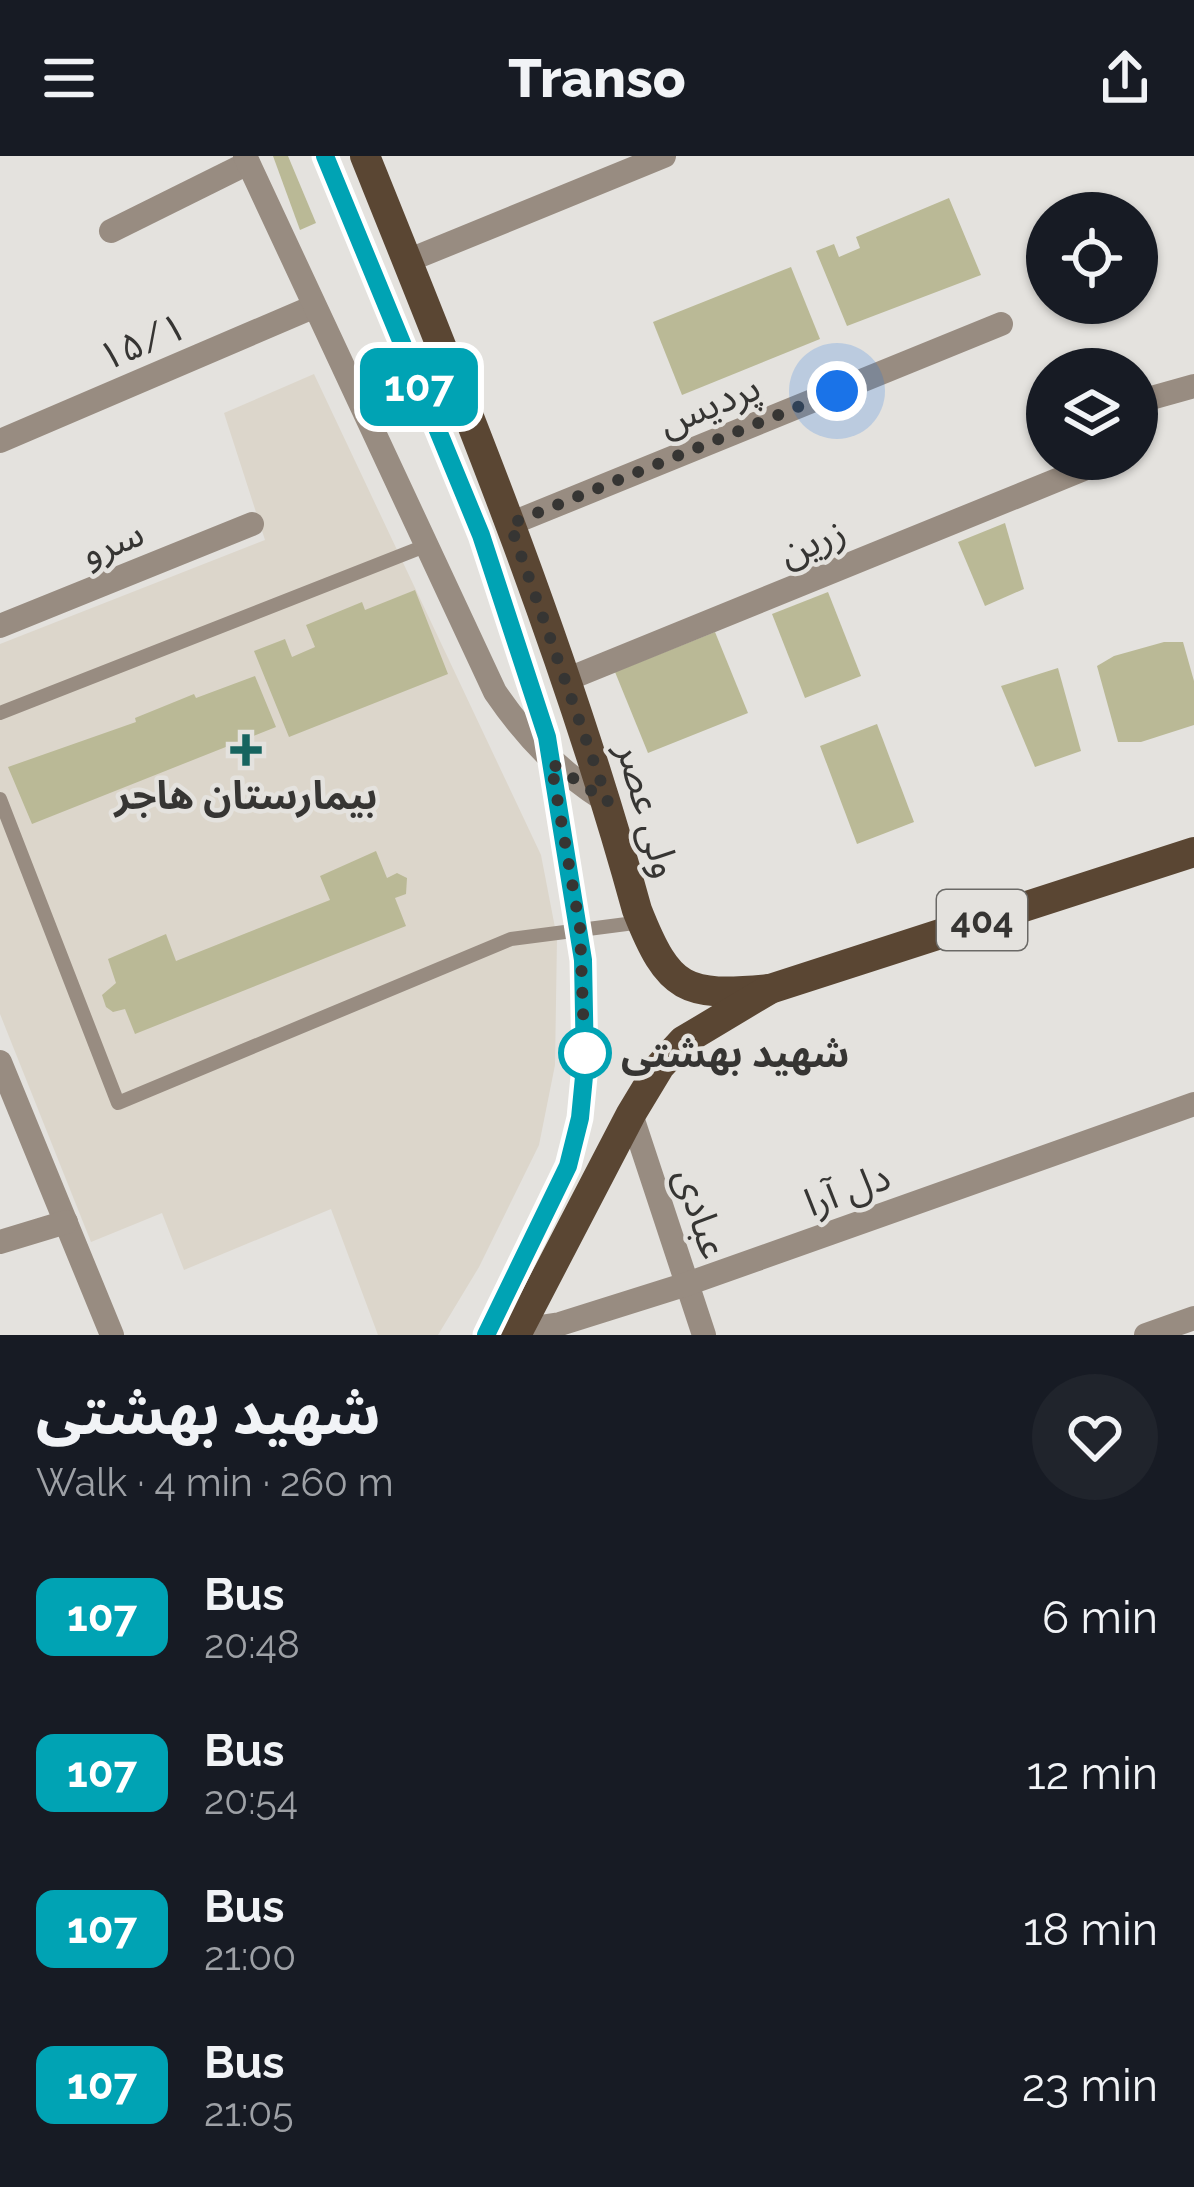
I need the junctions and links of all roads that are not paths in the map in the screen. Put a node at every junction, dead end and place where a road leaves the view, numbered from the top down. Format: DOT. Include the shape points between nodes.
graph roads {
  1 [pos="325,156"];
  2 [pos="364,156"];
  3 [pos="664,156"];
  4 [pos="246,159"];
  5 [pos="111,231"];
  6 [pos="407,261"];
  7 [pos="313,307"];
  8 [pos="1001,324"];
  9 [pos="1194,386"];
  10 [pos="1158,396"];
  11 [pos="0,441"];
  12 [pos="1057,480"];
  13 [pos="251,524"];
  14 [pos="510,524"];
  15 [pos="425,546"];
  16 [pos="0,626"];
  17 [pos="568,679"];
  18 [pos="0,713"];
  19 [pos="551,763"];
  20 [pos="0,799"];
  21 [pos="608,802"];
  22 [pos="1194,852"];
  23 [pos="642,922"];
  24 [pos="770,989"];
  25 [pos="0,1062"];
  26 [pos="1194,1104"];
  27 [pos="631,1114"];
  28 [pos="66,1222"];
  29 [pos="0,1242"];
  30 [pos="688,1284"];
  31 [pos="1194,1318"];
  32 [pos="518,1332"];
  33 [pos="112,1335"];
  34 [pos="485,1335"];
  35 [pos="704,1335"];
  36 [pos="1146,1335"];
  1 -- 19 [label="lane" via="481,535"];
  2 -- 6 [label="main road, ولی عصر"];
  3 -- 6 [label="street"];
  4 -- 5 [label="street"];
  4 -- 7 [label="street"];
  6 -- 14 [label="main road, ولی عصر"];
  7 -- 11 [label="street, ۱۵/۱"];
  7 -- 15 [label="street"];
  8 -- 14 [label="street, پردیس"];
  9 -- 10 [label="street"];
  12 -- 17 [label="street, زرین"];
  13 -- 16 [label="street, سرو"];
  14 -- 17 [label="main road, ولی عصر"];
  15 -- 18 [label="lane"];
  15 -- 19 [label="street" via="495,692"];
  17 -- 21 [label="main road, ولی عصر"];
  19 -- 21 [label="street"];
  19 -- 34 [label="lane" via="580,928 580,1118 568,1166"];
  20 -- 23 [label="lane" via="118,1103 511,939"];
  21 -- 23 [label="main road, ولی عصر"];
  22 -- 24 [label="main road, 404"];
  23 -- 24 [label="main road, ولی عصر" via="659,958 689,988"];
  24 -- 27 [label="main road" via="683,1041"];
  25 -- 28 [label="street"];
  26 -- 30 [label="street, دل آرا"];
  27 -- 30 [label="street, عبادی"];
  27 -- 32 [label="main road"];
  28 -- 29 [label="street"];
  28 -- 33 [label="street"];
  30 -- 32 [label="street, دل آرا"];
  30 -- 35 [label="street, عبادی"];
  31 -- 36 [label="street"];
}
